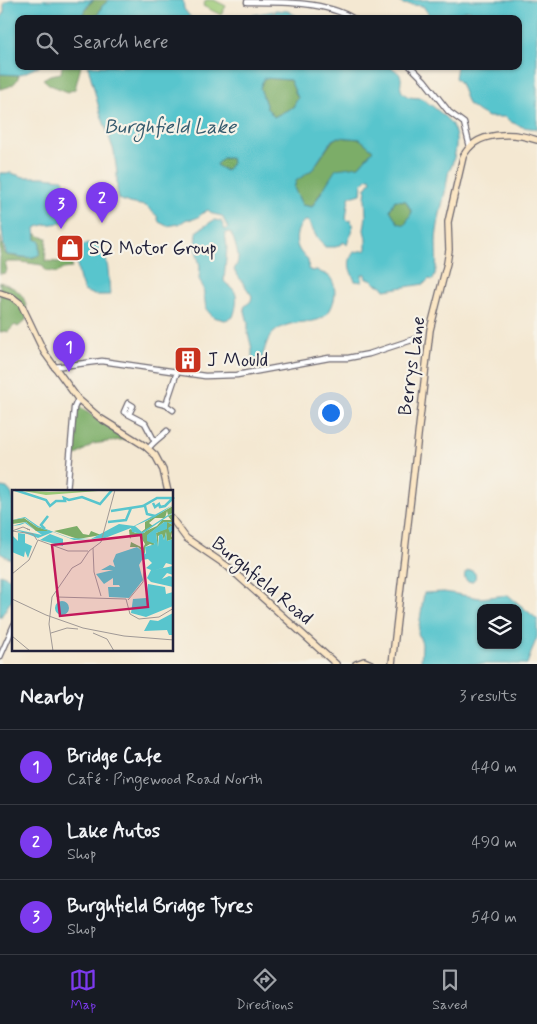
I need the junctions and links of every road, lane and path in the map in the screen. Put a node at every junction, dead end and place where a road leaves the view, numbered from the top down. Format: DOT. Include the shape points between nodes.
graph roads {
  1 [pos="247,2"];
  2 [pos="345,15"];
  3 [pos="414,70"];
  4 [pos="537,140"];
  5 [pos="470,146"];
  6 [pos="0,293"];
  7 [pos="416,340"];
  8 [pos="54,367"];
  9 [pos="177,372"];
  10 [pos="78,399"];
  11 [pos="158,403"];
  12 [pos="166,405"];
  13 [pos="173,410"];
  14 [pos="128,414"];
  15 [pos="167,431"];
  16 [pos="154,440"];
  17 [pos="148,449"];
  18 [pos="67,490"];
  19 [pos="168,490"];
  20 [pos="174,522"];
  21 [pos="12,630"];
  22 [pos="0,657"];
  23 [pos="336,664"];
  24 [pos="356,664"];
  25 [pos="371,664"];
  26 [pos="392,664"];
  1 -- 2 [label="street" via="309,5"];
  3 -- 5 [label="street" via="450,112 464,123"];
  4 -- 5 [label="street" via="500,134"];
  5 -- 26 [label="street, Berrys Lane" via="463,157 450,211 447,263 430,330"];
  6 -- 8 [label="street" via="20,304"];
  7 -- 9 [label="street" via="368,354 262,371 205,376"];
  8 -- 9 [label="street" via="102,361"];
  8 -- 10 [label="street"];
  9 -- 12 [label="street"];
  10 -- 17 [label="street" via="100,418"];
  10 -- 18 [label="street" via="74,408"];
  11 -- 12 [label="street"];
  12 -- 13 [label="street"];
  14 -- 16 [label="street" via="145,423"];
  15 -- 16 [label="street"];
  16 -- 17 [label="street"];
  17 -- 19 [label="street" via="159,461"];
  20 -- 23 [label="street, Burghfield Road" via="186,538 227,566"];
  21 -- 22 [label="street"];
  24 -- 25 [label="street" via="364,660"];
}
